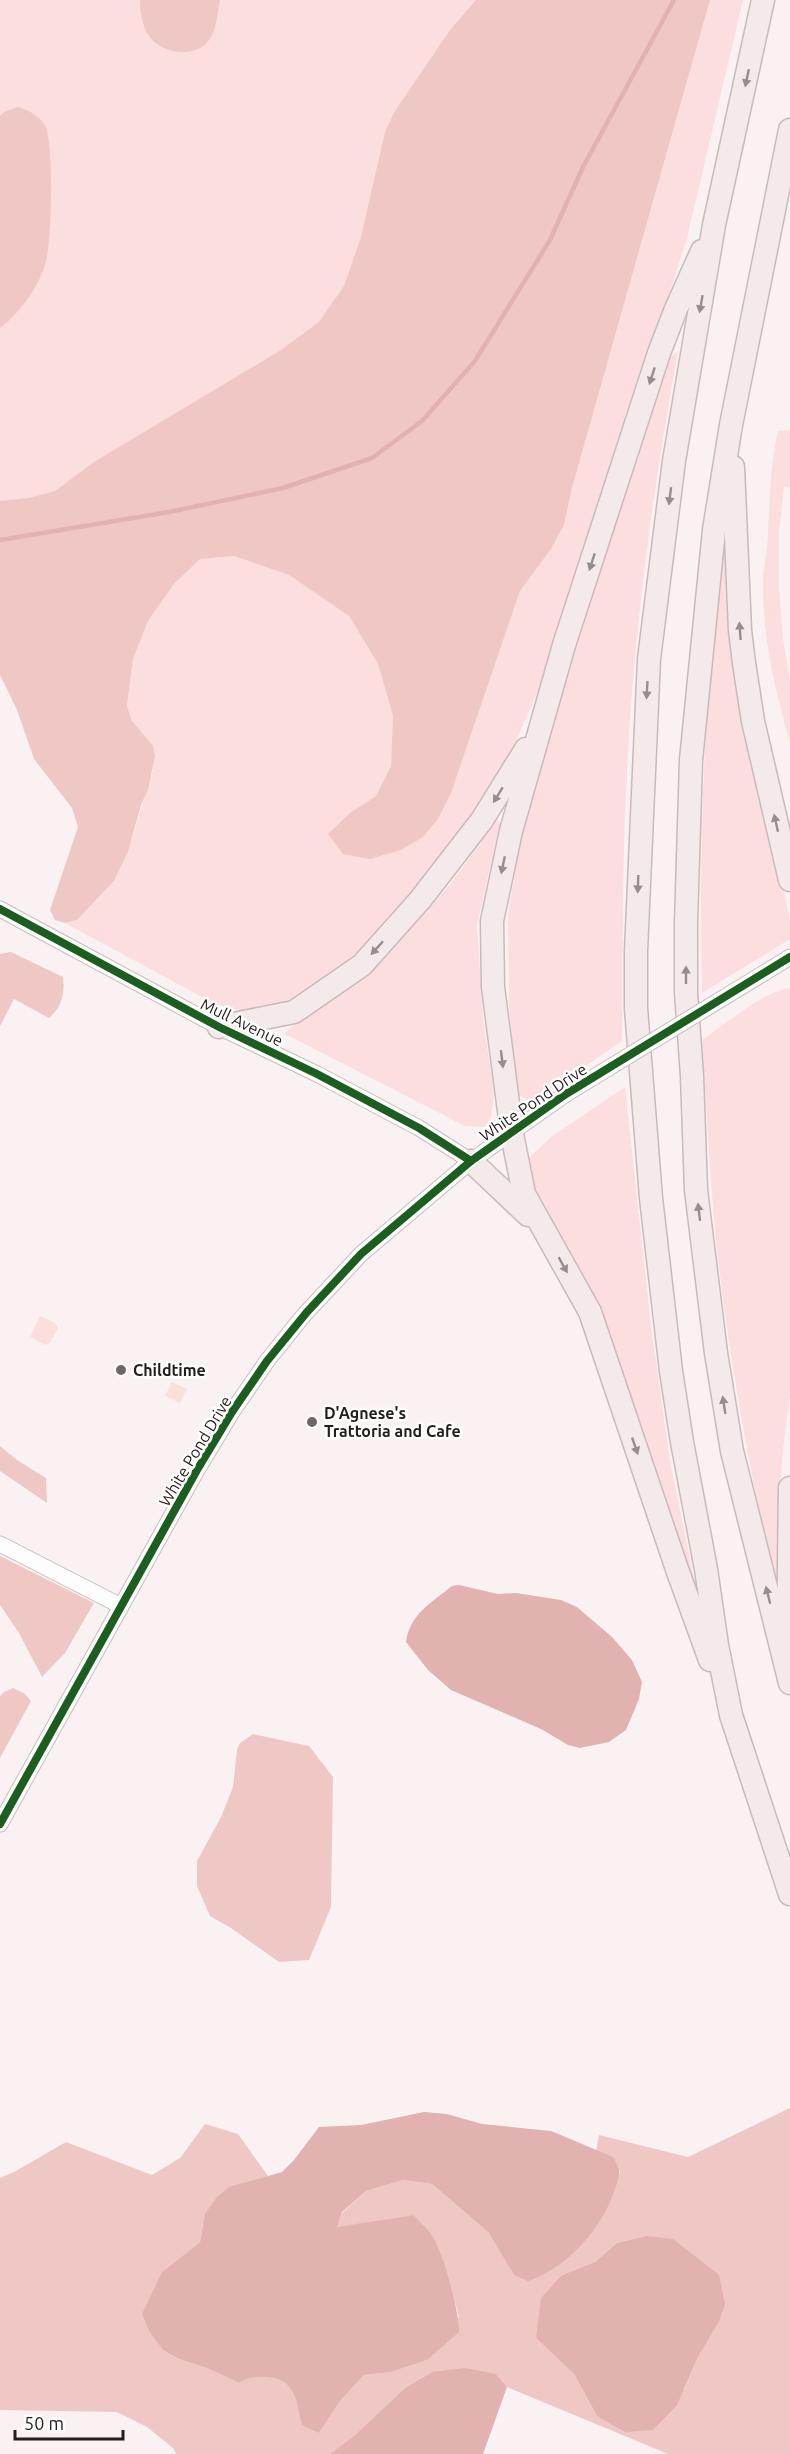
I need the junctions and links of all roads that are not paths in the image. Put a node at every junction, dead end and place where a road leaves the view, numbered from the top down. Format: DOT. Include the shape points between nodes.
graph roads {
  1 [pos="764,0"];
  2 [pos="790,130"];
  3 [pos="714,225"];
  4 [pos="731,425"];
  5 [pos="539,728"];
  6 [pos="790,880"];
  7 [pos="0,909"];
  8 [pos="790,957"];
  9 [pos="219,1027"];
  10 [pos="512,1134"];
  11 [pos="471,1161"];
  12 [pos="547,1237"];
  13 [pos="790,1488"];
  14 [pos="0,1544"];
  15 [pos="121,1605"];
  16 [pos="789,1677"];
  17 [pos="731,1715"];
  18 [pos="0,1824"];
  19 [pos="790,1894"];
  1 -- 3 [label="highway, one-way"];
  2 -- 4 [label="highway"];
  3 -- 5 [label="highway, one-way" via="659,353"];
  3 -- 17 [label="highway, one-way" via="674,461 649,659 636,1008 651,1198 671,1371"];
  6 -- 4 [label="highway, one-way" via="753,721 744,663"];
  16 -- 4 [label="highway, one-way" via="732,1451 716,1353 696,1190 686,992 692,749 706,586"];
  5 -- 9 [label="highway, one-way" via="482,820 420,900 362,964 294,1012"];
  5 -- 10 [label="highway, one-way" via="510,831 492,921 493,987"];
  7 -- 9 [label="street, Mull Avenue"];
  8 -- 10 [label="street, White Pond Drive, bridge" via="566,1094"];
  9 -- 11 [label="street, Mull Avenue" via="419,1128"];
  10 -- 11 [label="street, White Pond Drive"];
  10 -- 12 [label="highway" via="524,1194"];
  11 -- 12 [label="highway"];
  11 -- 15 [label="street, White Pond Drive" via="361,1254 304,1315 232,1412"];
  12 -- 17 [label="highway, one-way" via="590,1312"];
  13 -- 16 [label="highway"];
  14 -- 15 [label="street"];
  15 -- 18 [label="street, White Pond Drive"];
  17 -- 19 [label="highway"];
}
